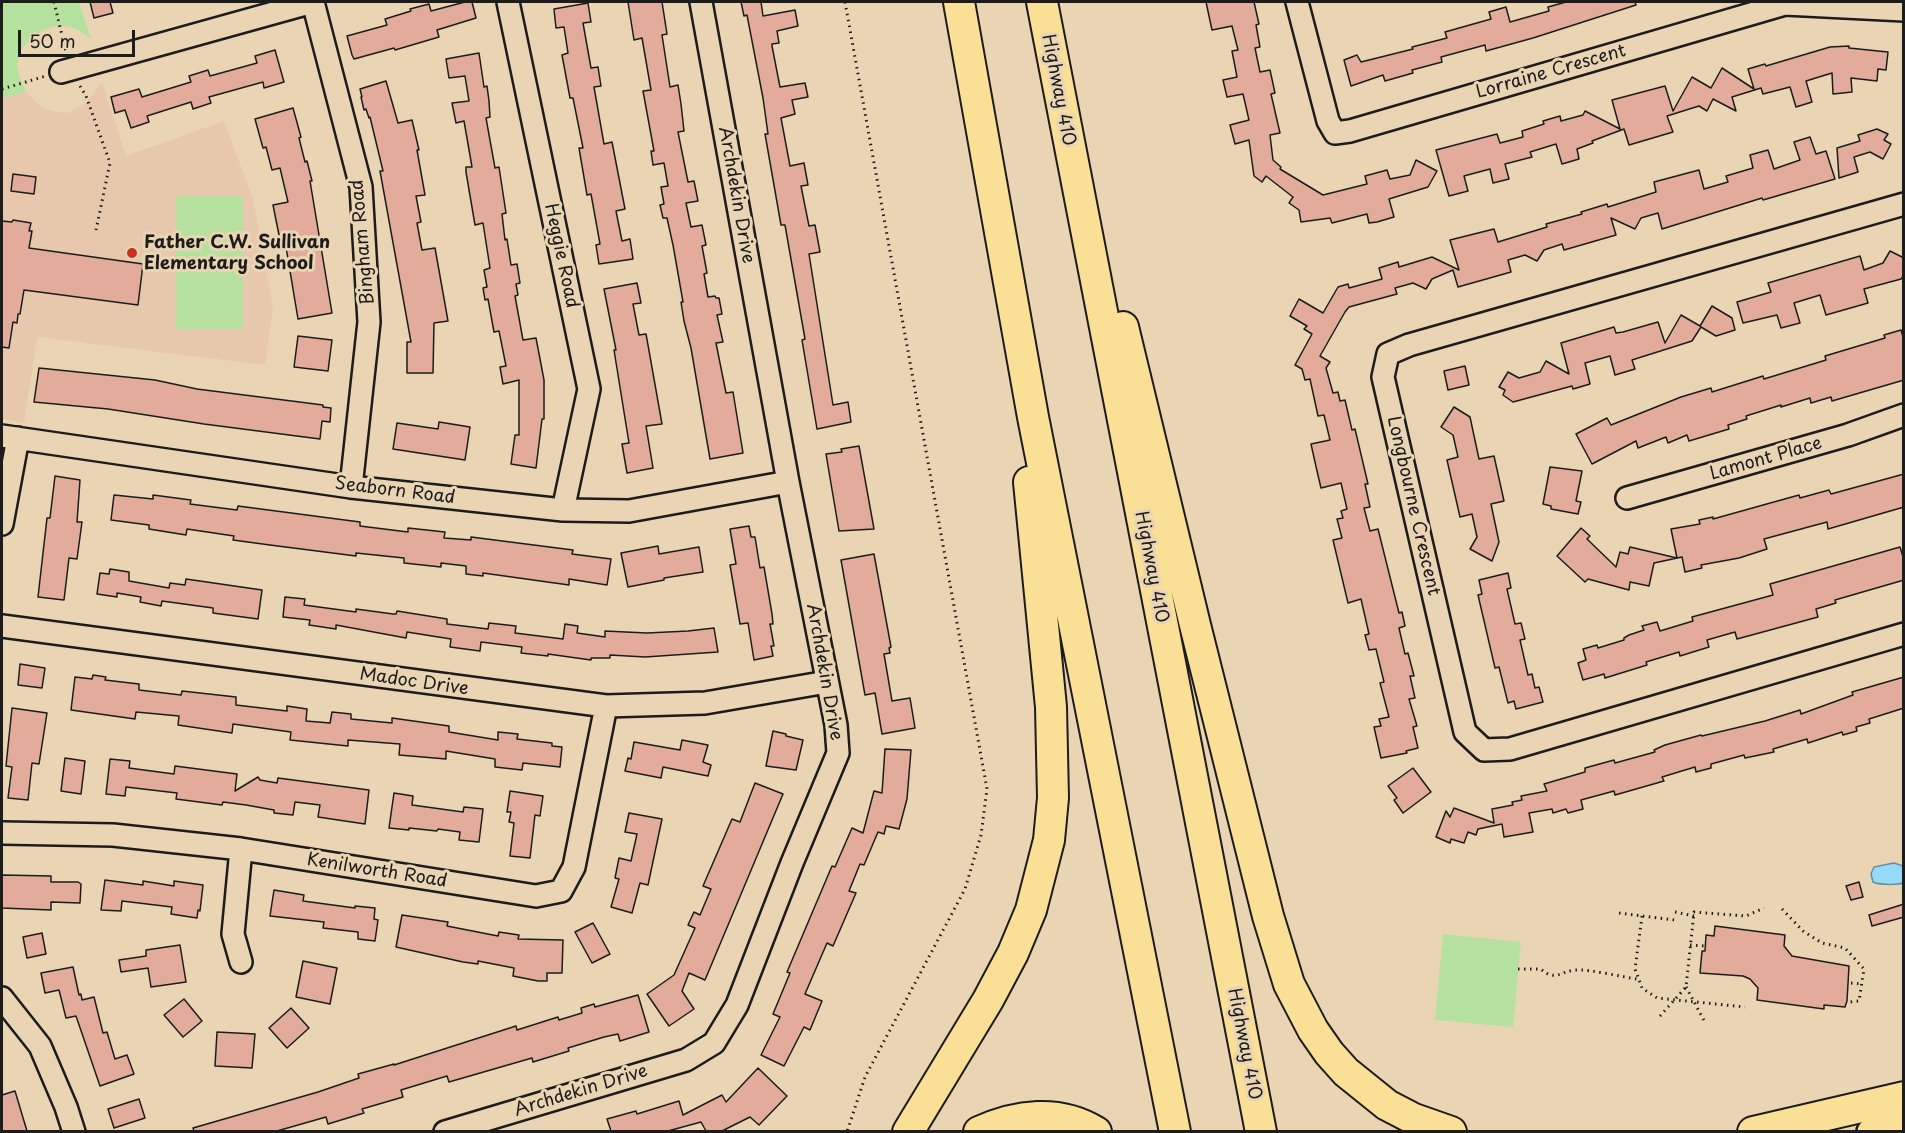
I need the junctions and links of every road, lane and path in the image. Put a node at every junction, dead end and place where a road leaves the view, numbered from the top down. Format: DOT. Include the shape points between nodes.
graph roads {
  1 [pos="54,2"];
  2 [pos="313,2"];
  3 [pos="508,2"];
  4 [pos="701,2"];
  5 [pos="845,2"];
  6 [pos="958,2"];
  7 [pos="1042,2"];
  8 [pos="1297,2"];
  9 [pos="1904,10"];
  10 [pos="66,70"];
  11 [pos="2,89"];
  12 [pos="1077,189"];
  13 [pos="1904,204"];
  14 [pos="96,230"];
  15 [pos="1904,415"];
  16 [pos="1033,417"];
  17 [pos="10,437"];
  18 [pos="788,482"];
  19 [pos="351,487"];
  20 [pos="1627,498"];
  21 [pos="563,510"];
  22 [pos="2,524"];
  23 [pos="2,626"];
  24 [pos="1904,634"];
  25 [pos="827,682"];
  26 [pos="606,706"];
  27 [pos="2,833"];
  28 [pos="240,849"];
  29 [pos="1764,908"];
  30 [pos="1782,909"];
  31 [pos="1675,912"];
  32 [pos="1619,913"];
  33 [pos="1642,916"];
  34 [pos="1694,916"];
  35 [pos="1675,920"];
  36 [pos="1690,945"];
  37 [pos="1705,946"];
  38 [pos="241,962"];
  39 [pos="1518,969"];
  40 [pos="1637,979"];
  41 [pos="1851,983"];
  42 [pos="1862,984"];
  43 [pos="1686,987"];
  44 [pos="2,998"];
  45 [pos="1674,1000"];
  46 [pos="1850,1002"];
  47 [pos="1695,1003"];
  48 [pos="1745,1007"];
  49 [pos="1659,1016"];
  50 [pos="1706,1024"];
  51 [pos="1904,1097"];
  52 [pos="1904,1121"];
  53 [pos="74,1131"];
  54 [pos="445,1131"];
  55 [pos="847,1131"];
  56 [pos="908,1131"];
  57 [pos="979,1131"];
  58 [pos="1096,1131"];
  59 [pos="1175,1131"];
  60 [pos="1261,1131"];
  61 [pos="1451,1131"];
  62 [pos="1753,1131"];
  63 [pos="1871,1131"];
  1 -- 10 [label="path"];
  2 -- 10 [label="street"];
  2 -- 19 [label="street, Bingham Road" via="361,187 369,322"];
  3 -- 21 [label="street, Heggie Road" via="589,389"];
  4 -- 18 [label="street, Archdekin Drive"];
  5 -- 55 [label="path" via="987,789 981,835 965,889 865,1077"];
  6 -- 16 [label="highway"];
  7 -- 12 [label="highway, Highway 410"];
  8 -- 9 [label="street, Lorraine Crescent" via="1328,121 1335,133 1785,4"];
  10 -- 11 [label="path"];
  10 -- 14 [label="path" via="87,96 110,163"];
  12 -- 60 [label="highway, Highway 410"];
  12 -- 61 [label="highway" via="1097,218 1203,658 1289,984 1312,1030 1346,1072 1387,1105"];
  13 -- 24 [label="street, Longbourne Crescent" via="1409,345 1388,354 1383,377 1465,732 1484,750 1510,749"];
  15 -- 20 [label="street, Lamont Place" via="1848,435"];
  16 -- 56 [label="highway" via="1026,455 1051,706 1053,798 1049,840 1030,910 1013,953"];
  16 -- 59 [label="highway"];
  17 -- 19 [label="street, Seaborn Road"];
  17 -- 22 [label="street"];
  18 -- 21 [label="street, Seaborn Road" via="629,511"];
  18 -- 25 [label="street, Archdekin Drive"];
  19 -- 21 [label="street, Seaborn Road"];
  23 -- 26 [label="street, Madoc Drive"];
  25 -- 26 [label="street, Madoc Drive" via="705,703"];
  25 -- 54 [label="street, Archdekin Drive" via="838,753 737,1005 714,1042 686,1060"];
  26 -- 28 [label="street, Kenilworth Road" via="574,867 561,891 536,896"];
  27 -- 28 [label="street, Kenilworth Road" via="113,835"];
  28 -- 38 [label="street" via="232,934"];
  29 -- 34 [label="path" via="1746,916 1697,911"];
  30 -- 42 [label="path" via="1803,931 1822,943 1845,948 1864,969"];
  31 -- 34 [label="path"];
  32 -- 33 [label="path"];
  33 -- 35 [label="path"];
  33 -- 40 [label="path"];
  34 -- 36 [label="path"];
  36 -- 37 [label="path"];
  36 -- 43 [label="path"];
  39 -- 40 [label="path" via="1541,969 1557,975 1574,969"];
  40 -- 45 [label="path" via="1642,988 1657,998"];
  41 -- 42 [label="path"];
  42 -- 46 [label="path" via="1859,1001"];
  43 -- 45 [label="path"];
  43 -- 47 [label="path"];
  44 -- 53 [label="street" via="40,1046"];
  45 -- 47 [label="path"];
  45 -- 49 [label="path"];
  47 -- 48 [label="path"];
  47 -- 50 [label="path"];
  51 -- 62 [label="highway"];
  52 -- 63 [label="main road"];
  57 -- 58 [label="highway" via="1000,1122 1044,1117 1066,1119"];
}
